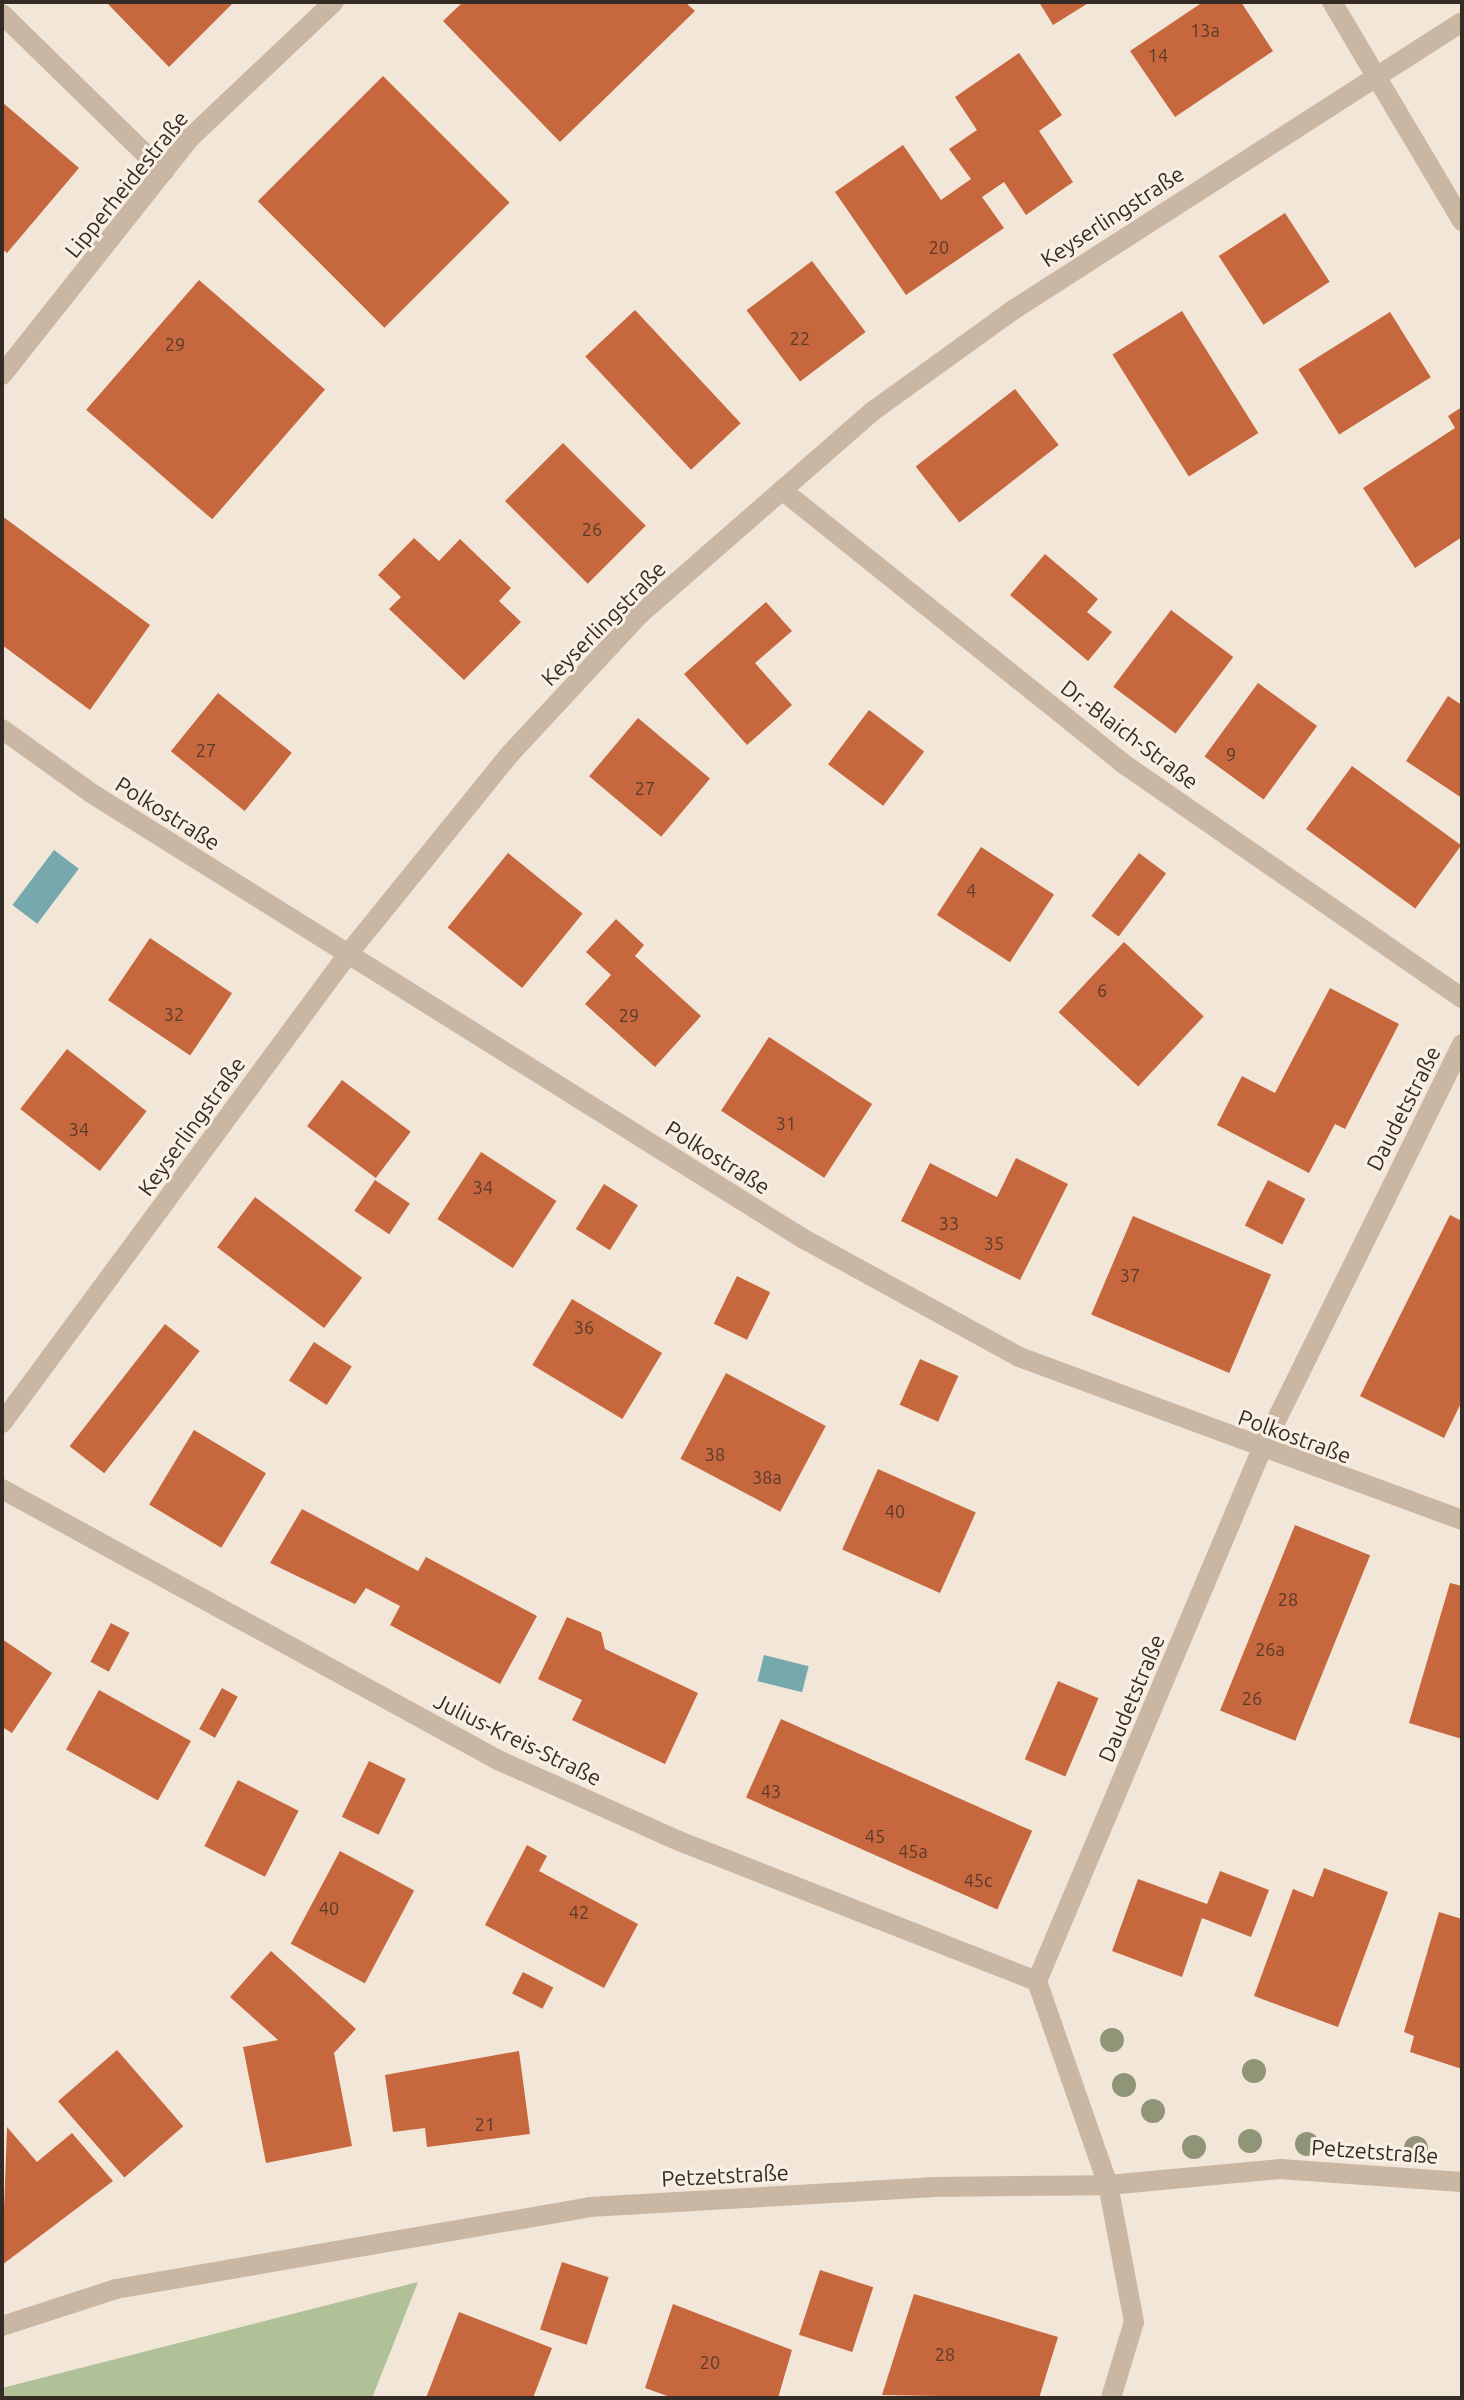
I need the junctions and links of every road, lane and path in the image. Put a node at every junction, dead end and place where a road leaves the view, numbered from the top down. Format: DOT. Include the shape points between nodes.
graph roads {
  1 [pos="334,2"];
  2 [pos="1332,2"];
  3 [pos="2,14"];
  4 [pos="1462,22"];
  5 [pos="1379,73"];
  6 [pos="164,172"];
  7 [pos="1462,221"];
  8 [pos="2,375"];
  9 [pos="782,490"];
  10 [pos="2,729"];
  11 [pos="348,954"];
  12 [pos="1462,998"];
  13 [pos="1462,1044"];
  14 [pos="2,1423"];
  15 [pos="1261,1451"];
  16 [pos="2,1489"];
  17 [pos="1462,1520"];
  18 [pos="1037,1981"];
  19 [pos="1462,2182"];
  20 [pos="1108,2185"];
  21 [pos="2,2326"];
  22 [pos="1111,2398"];
  1 -- 6 [label="street, Lipperheidestraße"];
  2 -- 5 [label="street"];
  3 -- 6 [label="street"];
  4 -- 5 [label="street, Keyserlingstraße"];
  5 -- 7 [label="street"];
  5 -- 9 [label="street, Keyserlingstraße" via="1013,310 873,411"];
  6 -- 8 [label="street, Lipperheidestraße"];
  9 -- 11 [label="street, Keyserlingstraße" via="639,615 510,754"];
  9 -- 12 [label="street, Dr.-Blaich-Straße" via="1121,762"];
  10 -- 11 [label="street, Polkostraße"];
  11 -- 14 [label="street, Keyserlingstraße"];
  11 -- 15 [label="street, Polkostraße" via="802,1238 1019,1357"];
  13 -- 15 [label="street, Daudetstraße"];
  15 -- 17 [label="street, Polkostraße"];
  15 -- 18 [label="street, Daudetstraße"];
  16 -- 18 [label="street, Julius-Kreis-Straße" via="498,1760 679,1841"];
  18 -- 20 [label="street"];
  19 -- 20 [label="street, Petzetstraße" via="1280,2169"];
  20 -- 21 [label="street, Petzetstraße" via="931,2187 589,2207 116,2289"];
  20 -- 22 [label="street" via="1134,2322"];
}
